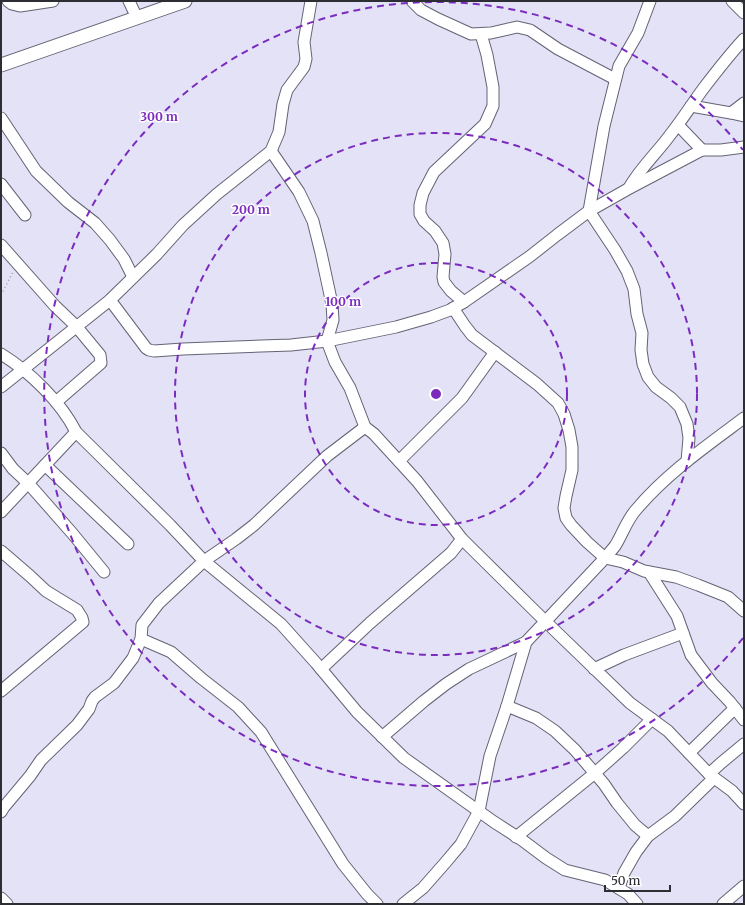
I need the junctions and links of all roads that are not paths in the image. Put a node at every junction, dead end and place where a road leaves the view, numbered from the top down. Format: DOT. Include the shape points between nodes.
graph roads {
  1 [pos="8,1"];
  2 [pos="53,1"];
  3 [pos="129,1"];
  4 [pos="185,1"];
  5 [pos="311,1"];
  6 [pos="412,1"];
  7 [pos="650,1"];
  8 [pos="732,1"];
  9 [pos="744,13"];
  10 [pos="137,18"];
  11 [pos="481,34"];
  12 [pos="744,40"];
  13 [pos="1,65"];
  14 [pos="615,79"];
  15 [pos="744,103"];
  16 [pos="691,106"];
  17 [pos="731,113"];
  18 [pos="744,116"];
  19 [pos="1,118"];
  20 [pos="678,125"];
  21 [pos="744,147"];
  22 [pos="702,150"];
  23 [pos="271,151"];
  24 [pos="628,189"];
  25 [pos="3,190"];
  26 [pos="589,211"];
  27 [pos="25,215"];
  28 [pos="1,245"];
  29 [pos="133,277"];
  30 [pos="110,300"];
  31 [pos="464,302"];
  32 [pos="453,308"];
  33 [pos="76,326"];
  34 [pos="327,341"];
  35 [pos="495,352"];
  36 [pos="1,354"];
  37 [pos="23,369"];
  38 [pos="1,387"];
  39 [pos="56,402"];
  40 [pos="744,418"];
  41 [pos="365,427"];
  42 [pos="76,432"];
  43 [pos="1,453"];
  44 [pos="398,461"];
  45 [pos="687,461"];
  46 [pos="45,464"];
  47 [pos="28,483"];
  48 [pos="1,512"];
  49 [pos="462,539"];
  50 [pos="128,544"];
  51 [pos="1,551"];
  52 [pos="605,558"];
  53 [pos="204,561"];
  54 [pos="104,572"];
  55 [pos="649,572"];
  56 [pos="744,610"];
  57 [pos="545,621"];
  58 [pos="683,633"];
  59 [pos="141,639"];
  60 [pos="526,642"];
  61 [pos="321,669"];
  62 [pos="594,669"];
  63 [pos="1,691"];
  64 [pos="507,706"];
  65 [pos="735,708"];
  66 [pos="652,719"];
  67 [pos="744,720"];
  68 [pos="382,737"];
  69 [pos="744,744"];
  70 [pos="689,753"];
  71 [pos="595,773"];
  72 [pos="711,776"];
  73 [pos="744,804"];
  74 [pos="479,811"];
  75 [pos="1,812"];
  76 [pos="648,836"];
  77 [pos="516,837"];
  78 [pos="744,886"];
  79 [pos="619,888"];
  80 [pos="1,898"];
  81 [pos="7,904"];
  82 [pos="376,904"];
  83 [pos="403,904"];
  84 [pos="637,904"];
  85 [pos="722,904"];
  1 -- 2 [label="street" via="20,6"];
  3 -- 10 [label="street"];
  4 -- 10 [label="street"];
  5 -- 23 [label="street" via="304,42 304,67 287,90 279,132"];
  6 -- 11 [label="street" via="421,10 451,26 471,34"];
  7 -- 14 [label="street" via="638,33 619,66"];
  8 -- 9 [label="street"];
  10 -- 13 [label="street"];
  11 -- 14 [label="street" via="517,27 530,30 558,49"];
  11 -- 31 [label="street" via="494,87 493,106 485,124 434,172 422,193 420,205 420,214 424,222 443,242 446,254 444,282"];
  12 -- 16 [label="street" via="725,60"];
  14 -- 26 [label="street"];
  15 -- 17 [label="street"];
  16 -- 17 [label="street"];
  16 -- 20 [label="street"];
  17 -- 18 [label="street"];
  19 -- 29 [label="street" via="36,171 68,202 95,223 124,259"];
  20 -- 22 [label="street"];
  20 -- 24 [label="street" via="634,178"];
  21 -- 22 [label="street"];
  22 -- 24 [label="street"];
  23 -- 29 [label="street" via="183,225"];
  23 -- 34 [label="street" via="299,192 313,221 332,304 333,320"];
  24 -- 26 [label="street"];
  25 -- 27 [label="street"];
  26 -- 31 [label="street"];
  26 -- 45 [label="street" via="615,250 634,289 642,333 643,364 648,377 680,407 687,424"];
  28 -- 33 [label="street" via="54,306"];
  29 -- 30 [label="street"];
  30 -- 33 [label="street"];
  30 -- 34 [label="street" via="146,348 151,351"];
  31 -- 32 [label="street"];
  32 -- 34 [label="street" via="396,327"];
  32 -- 35 [label="street" via="472,335"];
  33 -- 37 [label="street"];
  33 -- 39 [label="street" via="100,355 101,363"];
  34 -- 41 [label="street" via="335,362 350,388"];
  35 -- 44 [label="street" via="462,398"];
  35 -- 52 [label="street" via="537,384 558,403 564,414 572,447 572,470 564,508 566,518"];
  36 -- 37 [label="street"];
  37 -- 38 [label="street"];
  37 -- 39 [label="street"];
  39 -- 42 [label="street"];
  40 -- 45 [label="street"];
  41 -- 44 [label="street"];
  41 -- 53 [label="street" via="327,456 254,525"];
  42 -- 46 [label="street"];
  42 -- 53 [label="street"];
  43 -- 47 [label="street"];
  44 -- 49 [label="street" via="417,481"];
  45 -- 52 [label="street" via="664,480 634,512"];
  46 -- 47 [label="street"];
  46 -- 50 [label="street"];
  47 -- 48 [label="street"];
  47 -- 54 [label="street"];
  49 -- 57 [label="street"];
  49 -- 61 [label="street" via="451,553"];
  51 -- 63 [label="street" via="46,591 77,610 83,622"];
  52 -- 55 [label="street"];
  52 -- 57 [label="street"];
  53 -- 59 [label="street" via="159,603 142,625"];
  53 -- 61 [label="street" via="281,624"];
  55 -- 56 [label="street" via="676,577 728,597"];
  55 -- 58 [label="street" via="677,616"];
  57 -- 60 [label="street"];
  57 -- 62 [label="street"];
  58 -- 62 [label="street"];
  58 -- 65 [label="street" via="691,655"];
  59 -- 75 [label="street" via="133,658 114,683 95,696 77,726 41,760"];
  59 -- 82 [label="street" via="171,652 238,706 262,732 343,864"];
  60 -- 64 [label="street"];
  60 -- 68 [label="street" via="469,669 446,684"];
  61 -- 68 [label="street" via="356,712"];
  62 -- 66 [label="street" via="630,703"];
  64 -- 71 [label="street" via="536,718 555,730"];
  64 -- 74 [label="street" via="490,756"];
  65 -- 67 [label="street"];
  65 -- 70 [label="street"];
  66 -- 70 [label="street"];
  66 -- 71 [label="street"];
  68 -- 74 [label="street" via="404,758"];
  69 -- 72 [label="street" via="721,763"];
  70 -- 72 [label="street"];
  71 -- 76 [label="street" via="635,825"];
  71 -- 77 [label="street"];
  72 -- 73 [label="street" via="732,791"];
  72 -- 76 [label="street" via="675,816"];
  74 -- 77 [label="street"];
  74 -- 83 [label="street" via="461,844 423,888"];
  76 -- 79 [label="street" via="624,873"];
  77 -- 79 [label="street" via="565,870 605,880"];
  78 -- 85 [label="street"];
  79 -- 84 [label="street"];
  80 -- 81 [label="street"];
}
